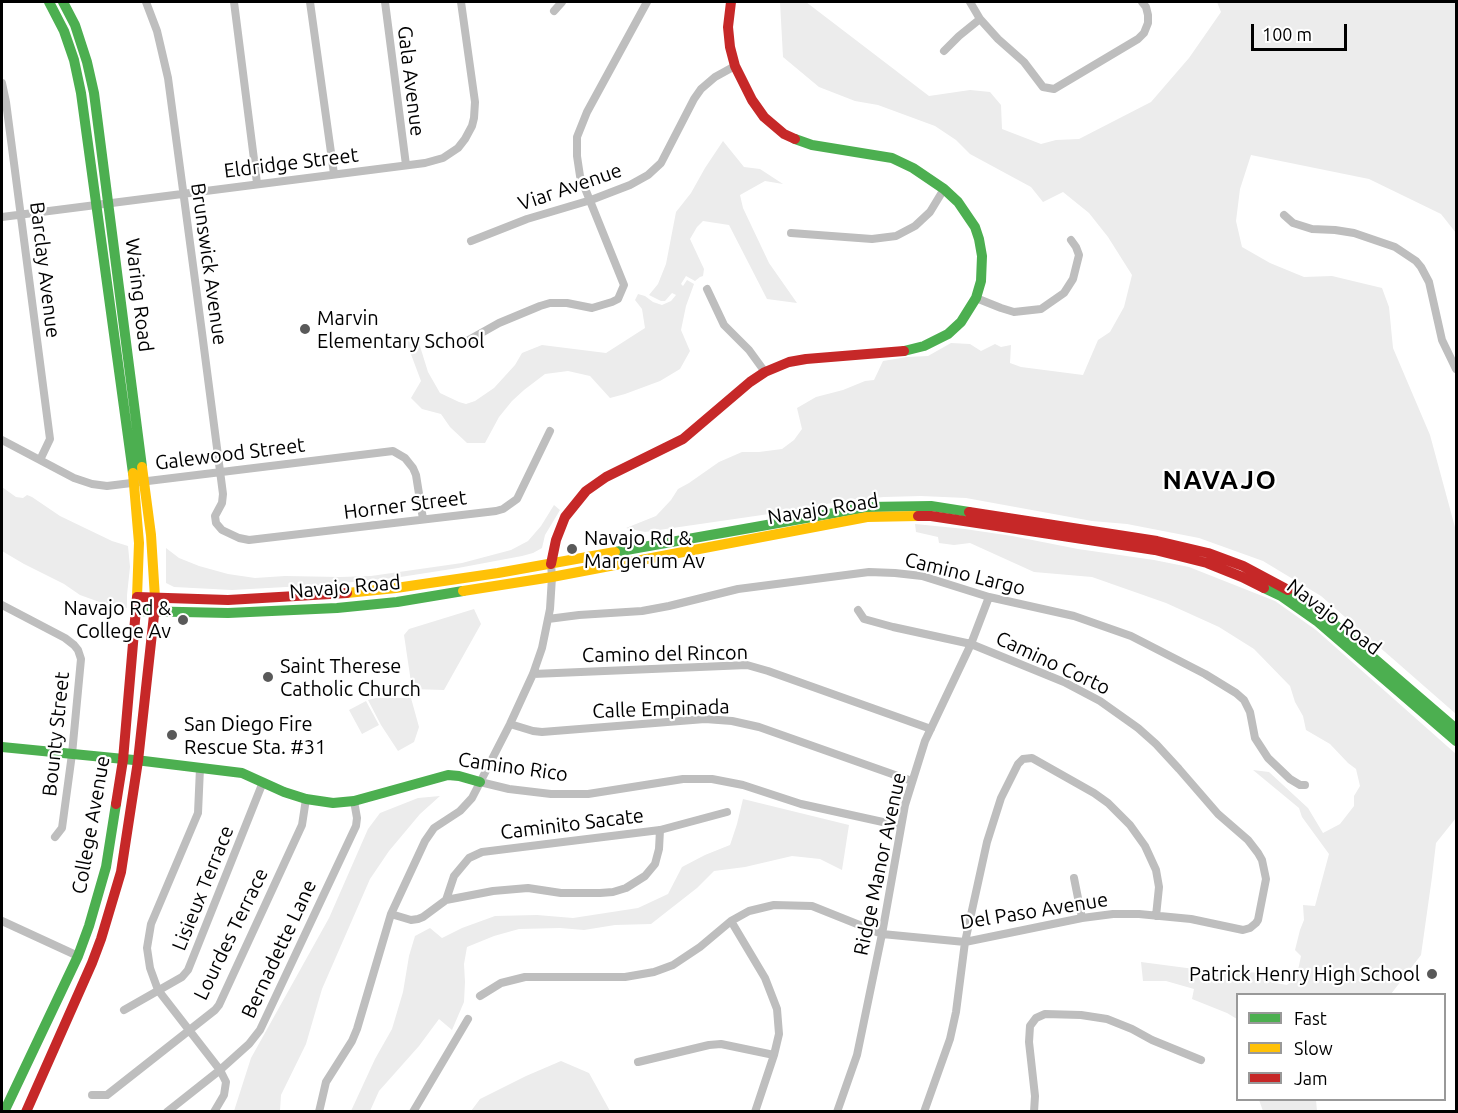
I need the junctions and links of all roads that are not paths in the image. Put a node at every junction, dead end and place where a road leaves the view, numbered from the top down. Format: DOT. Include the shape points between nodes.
graph roads {
  1 [pos="49,2"];
  2 [pos="63,2"];
  3 [pos="146,2"];
  4 [pos="234,2"];
  5 [pos="310,2"];
  6 [pos="385,2"];
  7 [pos="461,2"];
  8 [pos="562,2"];
  9 [pos="647,2"];
  10 [pos="731,2"];
  11 [pos="970,2"];
  12 [pos="1144,4"];
  13 [pos="554,10"];
  14 [pos="980,19"];
  15 [pos="944,51"];
  16 [pos="735,66"];
  17 [pos="2,83"];
  18 [pos="406,165"];
  19 [pos="334,174"];
  20 [pos="257,183"];
  21 [pos="944,189"];
  22 [pos="182,193"];
  23 [pos="591,200"];
  24 [pos="109,203"];
  25 [pos="96,205"];
  26 [pos="1284,214"];
  27 [pos="21,215"];
  28 [pos="2,216"];
  29 [pos="791,233"];
  30 [pos="1071,240"];
  31 [pos="471,241"];
  32 [pos="707,289"];
  33 [pos="976,298"];
  34 [pos="467,341"];
  35 [pos="1453,352"];
  36 [pos="1456,369"];
  37 [pos="765,372"];
  38 [pos="550,431"];
  39 [pos="2,440"];
  40 [pos="39,460"];
  41 [pos="220,471"];
  42 [pos="139,482"];
  43 [pos="423,519"];
  44 [pos="222,530"];
  45 [pos="550,564"];
  46 [pos="552,577"];
  47 [pos="461,579"];
  48 [pos="464,592"];
  49 [pos="137,597"];
  50 [pos="989,597"];
  51 [pos="155,598"];
  52 [pos="2,605"];
  53 [pos="858,610"];
  54 [pos="137,611"];
  55 [pos="155,612"];
  56 [pos="548,619"];
  57 [pos="971,644"];
  58 [pos="533,674"];
  59 [pos="510,724"];
  60 [pos="931,729"];
  61 [pos="1456,729"];
  62 [pos="1456,741"];
  63 [pos="2,747"];
  64 [pos="72,754"];
  65 [pos="123,760"];
  66 [pos="138,761"];
  67 [pos="200,768"];
  68 [pos="912,781"];
  69 [pos="263,782"];
  70 [pos="480,782"];
  71 [pos="1305,785"];
  72 [pos="306,799"];
  73 [pos="354,801"];
  74 [pos="728,812"];
  75 [pos="902,826"];
  76 [pos="660,830"];
  77 [pos="55,837"];
  78 [pos="1074,878"];
  79 [pos="446,900"];
  80 [pos="391,914"];
  81 [pos="1156,916"];
  82 [pos="1082,918"];
  83 [pos="1258,920"];
  84 [pos="2,921"];
  85 [pos="731,921"];
  86 [pos="882,934"];
  87 [pos="965,942"];
  88 [pos="78,956"];
  89 [pos="158,990"];
  90 [pos="480,996"];
  91 [pos="124,1010"];
  92 [pos="468,1019"];
  93 [pos="190,1030"];
  94 [pos="774,1055"];
  95 [pos="1202,1060"];
  96 [pos="638,1062"];
  97 [pos="220,1070"];
  98 [pos="92,1095"];
  99 [pos="4,1112"];
  100 [pos="26,1112"];
  101 [pos="167,1112"];
  102 [pos="214,1112"];
  103 [pos="319,1112"];
  104 [pos="413,1112"];
  105 [pos="755,1112"];
  106 [pos="837,1112"];
  107 [pos="924,1112"];
  108 [pos="1034,1112"];
  1 -- 25 [label="main road, Waring Road" via="74,60"];
  2 -- 24 [label="main road, Waring Road" via="87,62"];
  3 -- 22 [label="street, Brunswick Avenue" via="165,62"];
  4 -- 20 [label="street"];
  5 -- 19 [label="street"];
  6 -- 18 [label="street, Gala Avenue"];
  7 -- 18 [label="street, Eldridge Street" via="475,102 472,126 458,148 443,158"];
  8 -- 13 [label="street"];
  9 -- 23 [label="street" via="587,112 578,137 580,176"];
  10 -- 16 [label="main road" via="728,27"];
  11 -- 14 [label="street"];
  12 -- 14 [label="street" via="1148,23 1138,39 1054,89 1043,87 1024,62"];
  14 -- 15 [label="street"];
  16 -- 21 [label="main road" via="764,117 784,134 812,145 892,158"];
  16 -- 23 [label="street, Viar Avenue" via="701,89 661,163 648,175"];
  17 -- 27 [label="street, Barclay Avenue"];
  18 -- 19 [label="street, Eldridge Street"];
  19 -- 20 [label="street, Eldridge Street"];
  20 -- 22 [label="street, Eldridge Street"];
  21 -- 29 [label="street" via="930,212 896,236 873,239"];
  21 -- 33 [label="main road" via="968,214 979,239 981,281"];
  22 -- 24 [label="street, Eldridge Street"];
  22 -- 41 [label="street, Brunswick Avenue"];
  23 -- 31 [label="street, Viar Avenue"];
  23 -- 34 [label="street" via="624,285 618,299 592,308 550,303 499,323"];
  24 -- 25 [label="street, Eldridge Street"];
  24 -- 42 [label="main road, Waring Road"];
  25 -- 27 [label="street, Eldridge Street"];
  25 -- 42 [label="main road, Waring Road"];
  26 -- 35 [label="street" via="1293,223 1312,229 1354,232 1395,247 1416,261 1429,282 1442,340"];
  27 -- 28 [label="street, Eldridge Street"];
  27 -- 40 [label="street, Barclay Avenue" via="50,439"];
  30 -- 33 [label="street" via="1079,255 1073,279 1065,293 1041,309 1014,312"];
  32 -- 37 [label="street" via="724,325"];
  33 -- 37 [label="main road" via="948,334 924,346 807,359"];
  35 -- 36 [label="street"];
  37 -- 45 [label="main road" via="683,439 586,491 565,518"];
  38 -- 43 [label="street, Horner Street" via="517,499 503,509"];
  39 -- 40 [label="street, Galewood Street"];
  40 -- 42 [label="street, Galewood Street" via="92,484"];
  41 -- 42 [label="street, Galewood Street"];
  41 -- 43 [label="street, Galewood Street" via="393,451 413,468"];
  41 -- 44 [label="street, Brunswick Avenue" via="223,494 215,516"];
  42 -- 49 [label="main road, Waring Road"];
  42 -- 51 [label="main road, Waring Road" via="152,535"];
  43 -- 44 [label="street, Horner Street" via="249,540"];
  45 -- 46 [label="street"];
  45 -- 47 [label="main road, Navajo Road"];
  45 -- 61 [label="main road, Navajo Road" via="868,507 931,506 1156,541 1243,566 1284,587 1319,611"];
  46 -- 48 [label="main road, Navajo Road"];
  46 -- 56 [label="street"];
  46 -- 62 [label="main road, Navajo Road" via="867,517 931,516 1155,550 1207,563 1281,596 1318,621"];
  47 -- 48 [label="main road"];
  47 -- 51 [label="main road, Navajo Road" via="337,594 228,600"];
  48 -- 55 [label="main road, Navajo Road" via="337,608"];
  49 -- 51 [label="main road, Navajo Road"];
  49 -- 54 [label="main road, College Avenue"];
  50 -- 56 [label="street, Camino Largo" via="922,576 869,572 738,589 642,611"];
  50 -- 57 [label="street, Ridge Manor Avenue"];
  50 -- 71 [label="street, Camino Largo" via="1074,616 1131,636 1206,674 1244,700 1255,738 1268,758 1290,779"];
  51 -- 55 [label="main road, College Avenue"];
  52 -- 64 [label="street, Bounty Street" via="65,638 78,650 81,659"];
  53 -- 57 [label="street, Camino Corto" via="864,619"];
  54 -- 55 [label="main road, Navajo Road"];
  54 -- 65 [label="main road, College Avenue"];
  55 -- 66 [label="main road, College Avenue"];
  56 -- 58 [label="street"];
  57 -- 60 [label="street, Ridge Manor Avenue"];
  57 -- 83 [label="street, Camino Corto" via="1100,701 1156,744 1258,853 1266,879"];
  58 -- 59 [label="street"];
  58 -- 60 [label="street, Camino del Rincon" via="747,666"];
  59 -- 68 [label="street, Calle Empinada" via="542,732 705,719 732,721"];
  59 -- 70 [label="street"];
  60 -- 68 [label="street, Ridge Manor Avenue"];
  63 -- 64 [label="main road, Camino Rico"];
  64 -- 65 [label="main road, Camino Rico"];
  64 -- 77 [label="street, Bounty Street" via="62,828"];
  65 -- 66 [label="main road, Camino Rico"];
  65 -- 88 [label="main road, College Avenue" via="106,867"];
  66 -- 67 [label="main road, Camino Rico"];
  66 -- 100 [label="main road, College Avenue" via="121,872 101,939"];
  67 -- 69 [label="main road, Camino Rico" via="242,773"];
  67 -- 89 [label="street" via="198,813 148,936 150,968"];
  68 -- 75 [label="street, Ridge Manor Avenue"];
  69 -- 72 [label="main road, Camino Rico"];
  69 -- 89 [label="street, Lisieux Terrace" via="188,970"];
  70 -- 73 [label="main road, Camino Rico" via="448,776"];
  70 -- 75 [label="street, Camino Rico" via="550,794 588,794 684,779 712,779"];
  70 -- 80 [label="street" via="460,811 435,828 425,841"];
  72 -- 73 [label="main road, Camino Rico"];
  72 -- 93 [label="street, Lourdes Terrace" via="302,825 219,1005"];
  73 -- 97 [label="street, Bernadette Lane" via="356,826 260,1030"];
  74 -- 76 [label="street, Caminito Sacate"];
  75 -- 86 [label="street, Ridge Manor Avenue"];
  76 -- 79 [label="street, Caminito Sacate" via="482,852 469,858 454,876"];
  76 -- 79 [label="street" via="655,864 626,888 561,893 528,888"];
  78 -- 82 [label="street"];
  79 -- 80 [label="street" via="418,919"];
  80 -- 103 [label="street" via="357,1029 326,1082"];
  81 -- 82 [label="street, Del Paso Avenue" via="1113,914"];
  81 -- 83 [label="street, Del Paso Avenue" via="1243,930"];
  81 -- 87 [label="street" via="1156,870 1130,825 1108,802 1027,758 1018,764 1001,798"];
  82 -- 87 [label="street, Del Paso Avenue"];
  84 -- 88 [label="street"];
  85 -- 86 [label="street, Del Paso Avenue" via="748,910 774,905 812,906"];
  85 -- 90 [label="street, Del Paso Avenue" via="673,965 654,972 626,977 525,977 501,983"];
  85 -- 94 [label="street" via="773,995 779,1034"];
  86 -- 87 [label="street, Del Paso Avenue"];
  86 -- 106 [label="street, Ridge Manor Avenue" via="856,1055"];
  87 -- 107 [label="street" via="950,1039"];
  88 -- 99 [label="main road, College Avenue"];
  89 -- 91 [label="street, Lisieux Terrace"];
  89 -- 93 [label="street"];
  92 -- 104 [label="street"];
  93 -- 97 [label="street"];
  93 -- 98 [label="street, Lourdes Terrace" via="107,1095"];
  94 -- 96 [label="street" via="721,1044"];
  94 -- 105 [label="street"];
  95 -- 108 [label="street" via="1107,1019 1045,1014 1030,1026"];
  97 -- 101 [label="street, Bernadette Lane"];
  97 -- 102 [label="street" via="226,1082"];
}
